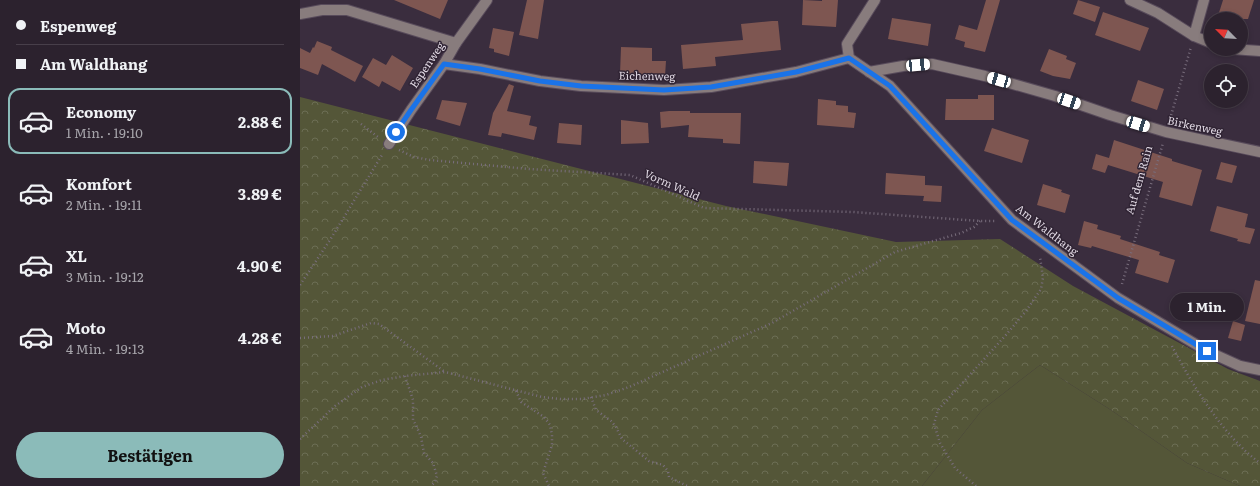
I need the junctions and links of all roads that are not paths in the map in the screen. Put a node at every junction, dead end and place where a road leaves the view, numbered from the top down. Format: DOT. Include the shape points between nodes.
graph roads {
  1 [pos="487,0"];
  2 [pos="875,0"];
  3 [pos="1130,0"];
  4 [pos="1204,0"];
  5 [pos="300,14"];
  6 [pos="1194,36"];
  7 [pos="1204,40"];
  8 [pos="456,43"];
  9 [pos="1248,50"];
  10 [pos="1260,51"];
  11 [pos="849,58"];
  12 [pos="444,64"];
  13 [pos="870,72"];
  14 [pos="389,144"];
  15 [pos="1260,152"];
  16 [pos="1260,370"];
  1 -- 8 [label="street, Espenweg"];
  2 -- 11 [label="street" via="847,44"];
  3 -- 6 [label="street" via="1158,13"];
  4 -- 6 [label="street"];
  5 -- 8 [label="street" via="322,10 347,10"];
  6 -- 7 [label="street"];
  8 -- 12 [label="street, Espenweg"];
  9 -- 10 [label="street"];
  11 -- 12 [label="street, Eichenweg" via="796,72 711,87 664,90 581,86"];
  11 -- 13 [label="street, Am Waldhang"];
  12 -- 14 [label="street, Espenweg"];
  13 -- 15 [label="street, Birkenweg" via="932,64 1055,96 1166,132"];
  13 -- 16 [label="street, Am Waldhang" via="890,86 1012,220 1034,237 1118,298 1161,324 1207,351 1240,366"];
}
